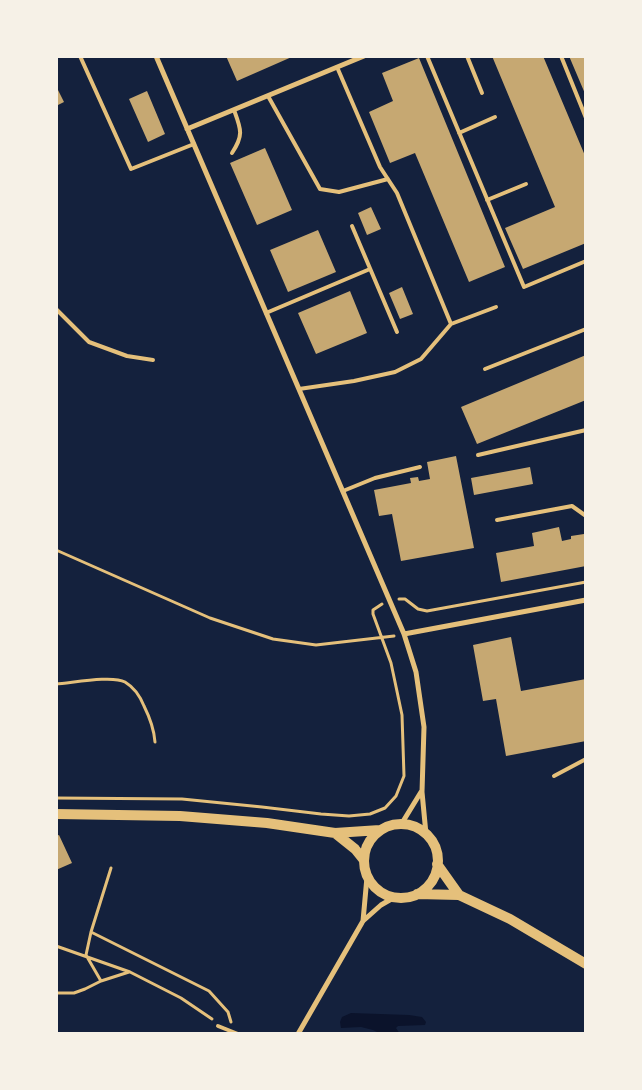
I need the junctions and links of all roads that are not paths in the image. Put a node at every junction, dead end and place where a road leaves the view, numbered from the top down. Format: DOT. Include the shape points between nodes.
graph roads {
  1 [pos="80,56"];
  2 [pos="156,56"];
  3 [pos="364,56"];
  4 [pos="427,56"];
  5 [pos="467,56"];
  6 [pos="561,56"];
  7 [pos="337,67"];
  8 [pos="482,93"];
  9 [pos="268,96"];
  10 [pos="234,110"];
  11 [pos="496,117"];
  12 [pos="586,118"];
  13 [pos="187,129"];
  14 [pos="459,132"];
  15 [pos="194,144"];
  16 [pos="232,153"];
  17 [pos="388,179"];
  18 [pos="526,184"];
  19 [pos="487,200"];
  20 [pos="352,226"];
  21 [pos="586,261"];
  22 [pos="370,269"];
  23 [pos="496,307"];
  24 [pos="56,309"];
  25 [pos="266,313"];
  26 [pos="451,324"];
  27 [pos="586,329"];
  28 [pos="397,332"];
  29 [pos="153,360"];
  30 [pos="485,369"];
  31 [pos="299,389"];
  32 [pos="586,430"];
  33 [pos="478,455"];
  34 [pos="420,467"];
  35 [pos="343,491"];
  36 [pos="586,516"];
  37 [pos="497,520"];
  38 [pos="586,600"];
  39 [pos="404,634"];
  40 [pos="586,759"];
  41 [pos="554,776"];
  42 [pos="422,792"];
  43 [pos="56,814"];
  44 [pos="402,824"];
  45 [pos="380,830"];
  46 [pos="335,833"];
  47 [pos="426,834"];
  48 [pos="364,859"];
  49 [pos="437,864"];
  50 [pos="367,877"];
  51 [pos="417,894"];
  52 [pos="459,895"];
  53 [pos="395,897"];
  54 [pos="363,921"];
  55 [pos="586,964"];
  56 [pos="218,1026"];
  57 [pos="236,1033"];
  58 [pos="298,1034"];
  1 -- 15 [label="lane" via="131,169"];
  2 -- 13 [label="street"];
  3 -- 7 [label="street"];
  4 -- 14 [label="lane"];
  5 -- 8 [label="lane"];
  6 -- 12 [label="lane"];
  7 -- 9 [label="street"];
  7 -- 17 [label="lane"];
  9 -- 10 [label="street"];
  9 -- 17 [label="lane" via="320,189 339,192"];
  10 -- 13 [label="street"];
  10 -- 16 [label="lane" via="241,133"];
  11 -- 14 [label="lane"];
  13 -- 15 [label="street"];
  14 -- 19 [label="lane"];
  15 -- 25 [label="street"];
  17 -- 26 [label="lane" via="397,193"];
  18 -- 19 [label="lane"];
  19 -- 21 [label="lane" via="524,287"];
  20 -- 22 [label="lane"];
  22 -- 25 [label="lane"];
  22 -- 28 [label="lane"];
  23 -- 26 [label="lane"];
  24 -- 29 [label="lane" via="88,342 127,356"];
  25 -- 31 [label="street"];
  26 -- 31 [label="lane" via="421,359 396,372"];
  27 -- 30 [label="lane"];
  31 -- 35 [label="street"];
  32 -- 33 [label="lane"];
  34 -- 35 [label="lane" via="375,478"];
  35 -- 39 [label="street"];
  36 -- 37 [label="lane" via="572,506"];
  38 -- 39 [label="street"];
  39 -- 42 [label="street" via="416,672 424,727"];
  40 -- 41 [label="lane"];
  42 -- 44 [label="street"];
  42 -- 47 [label="street"];
  43 -- 46 [label="main road" via="180,816 267,823"];
  44 -- 45 [label="main road"];
  44 -- 47 [label="main road" via="415,826"];
  45 -- 46 [label="main road"];
  45 -- 48 [label="main road" via="368,843"];
  46 -- 48 [label="main road"];
  47 -- 49 [label="main road" via="435,848"];
  48 -- 50 [label="main road"];
  49 -- 51 [label="main road" via="429,884"];
  49 -- 52 [label="main road"];
  50 -- 53 [label="main road" via="376,888"];
  50 -- 54 [label="street"];
  51 -- 52 [label="main road"];
  51 -- 53 [label="main road"];
  52 -- 55 [label="main road" via="510,919"];
  53 -- 54 [label="street"];
  54 -- 58 [label="street"];
  56 -- 57 [label="lane"];
}
